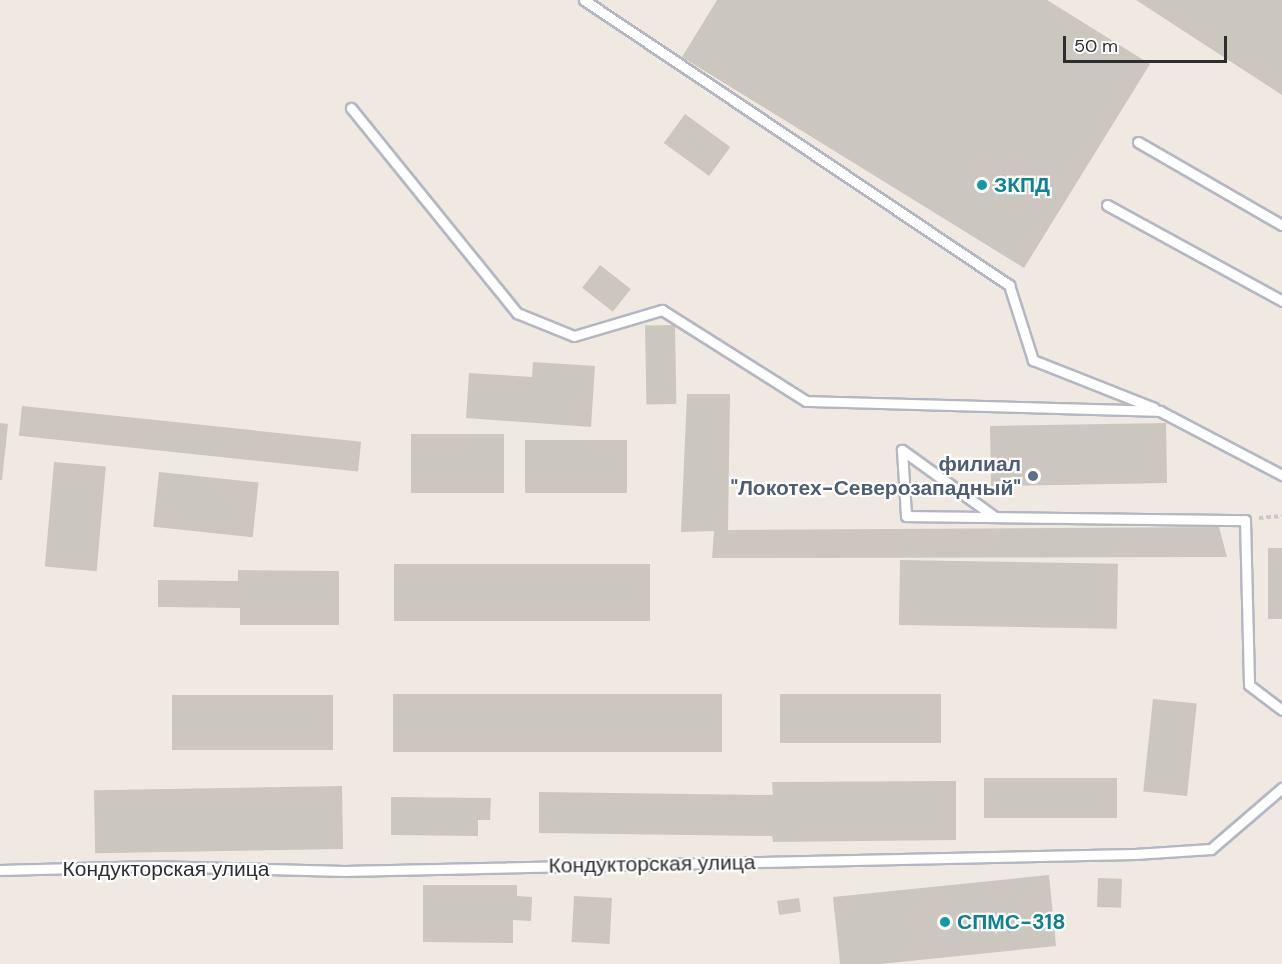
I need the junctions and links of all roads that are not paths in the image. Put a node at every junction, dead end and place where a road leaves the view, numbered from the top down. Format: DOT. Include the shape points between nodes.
graph roads {
  1 [pos="584,0"];
  2 [pos="351,108"];
  3 [pos="1138,142"];
  4 [pos="1107,205"];
  5 [pos="1282,225"];
  6 [pos="1282,302"];
  7 [pos="1160,411"];
  8 [pos="1282,475"];
  9 [pos="995,517"];
  10 [pos="1282,710"];
  11 [pos="1282,788"];
  12 [pos="0,870"];
  1 -- 7 [label="lane" via="1010,285 1033,360"];
  2 -- 7 [label="lane" via="517,313 574,336 662,310 806,401"];
  3 -- 5 [label="lane"];
  4 -- 6 [label="lane"];
  7 -- 8 [label="lane"];
  9 -- 9 [label="lane" via="906,516 902,450 976,503"];
  9 -- 10 [label="lane" via="1245,520 1249,686"];
  11 -- 12 [label="lane, Кондукторская улица" via="1210,849 1135,854 344,871 152,866"];
}
